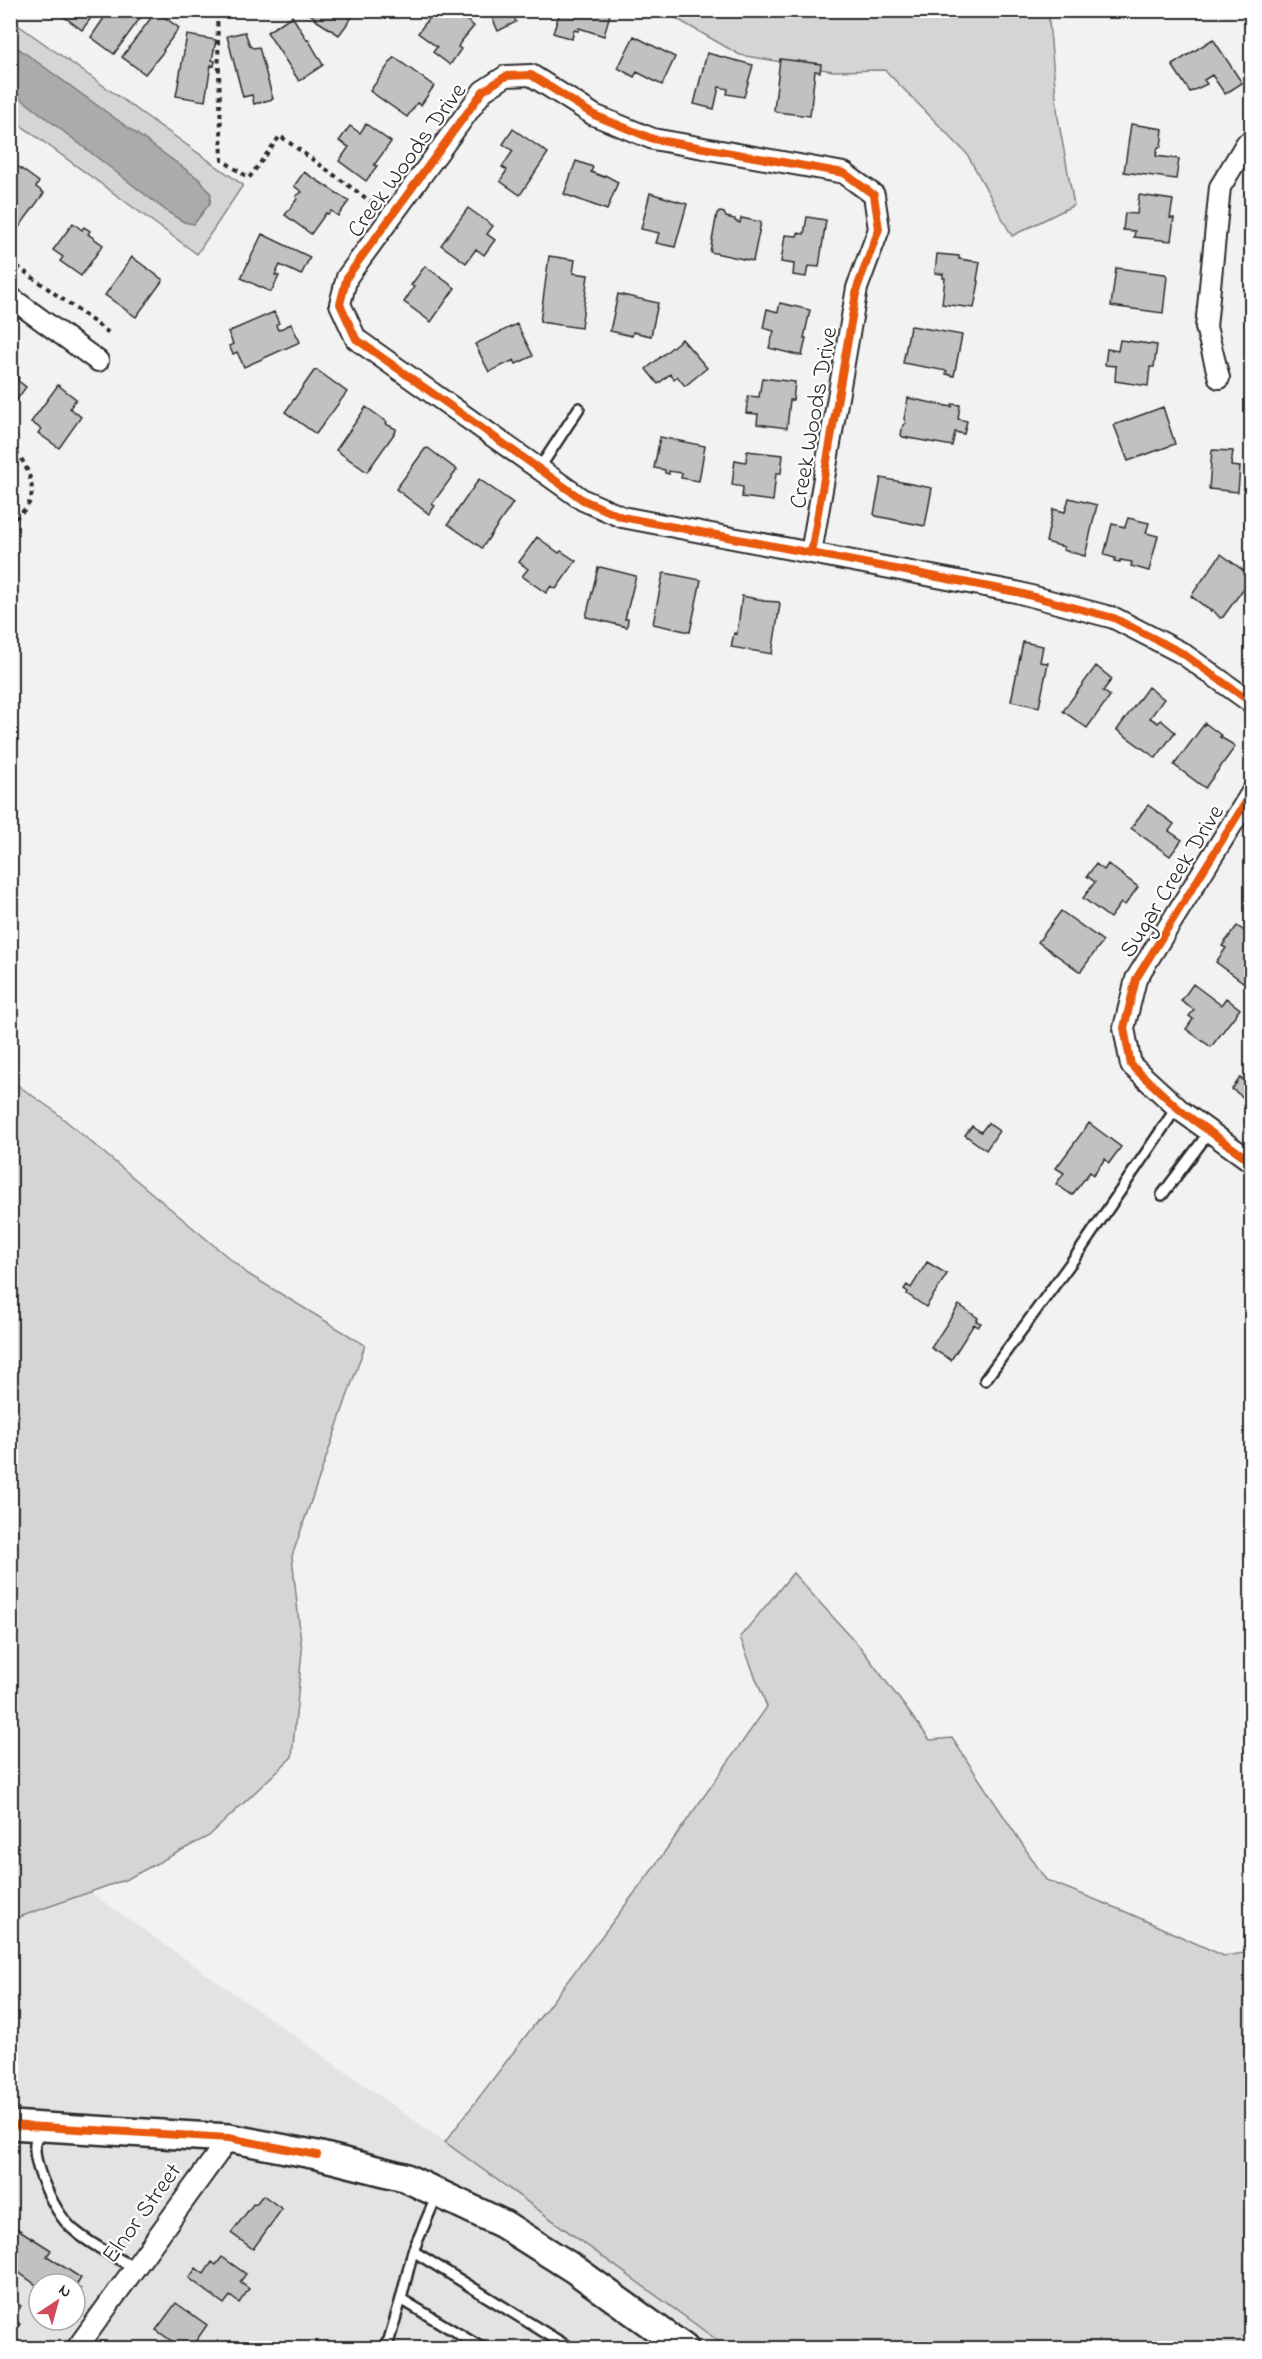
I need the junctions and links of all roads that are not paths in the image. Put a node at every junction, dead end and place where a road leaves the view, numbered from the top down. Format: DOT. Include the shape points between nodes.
graph roads {
  1 [pos="1251,141"];
  2 [pos="10,297"];
  3 [pos="98,361"];
  4 [pos="1219,378"];
  5 [pos="579,408"];
  6 [pos="539,469"];
  7 [pos="811,553"];
  8 [pos="1251,703"];
  9 [pos="1251,792"];
  10 [pos="1177,1107"];
  11 [pos="1210,1131"];
  12 [pos="1251,1162"];
  13 [pos="1162,1195"];
  14 [pos="985,1380"];
  15 [pos="10,2125"];
  16 [pos="40,2127"];
  17 [pos="229,2138"];
  18 [pos="438,2193"];
  19 [pos="413,2251"];
  20 [pos="135,2268"];
  21 [pos="402,2298"];
  22 [pos="77,2349"];
  23 [pos="383,2349"];
  24 [pos="483,2349"];
  25 [pos="570,2349"];
  26 [pos="684,2349"];
  1 -- 4 [label="street" via="1220,187 1206,327"];
  2 -- 3 [label="street"];
  5 -- 6 [label="lane"];
  6 -- 7 [label="street, Creek Woods Drive" via="583,500 622,516"];
  6 -- 7 [label="street, Creek Woods Drive" via="356,339 339,304 347,277 483,91 506,76 531,75 594,115 653,139 844,173 874,195 879,229 857,288"];
  7 -- 8 [label="street, Creek Woods Drive" via="1016,592 1114,618 1182,653"];
  9 -- 10 [label="street, Sugar Creek Drive" via="1136,979 1124,1028 1131,1065"];
  10 -- 11 [label="street"];
  10 -- 14 [label="lane"];
  11 -- 12 [label="street"];
  11 -- 13 [label="lane"];
  15 -- 16 [label="main road"];
  16 -- 17 [label="main road"];
  16 -- 20 [label="lane" via="35,2144 40,2172 56,2208 73,2230"];
  17 -- 18 [label="main road" via="404,2176"];
  17 -- 20 [label="street, Elnor Street"];
  18 -- 19 [label="lane"];
  18 -- 26 [label="main road" via="503,2224 574,2269"];
  19 -- 21 [label="lane"];
  19 -- 25 [label="lane"];
  20 -- 22 [label="street, Elnor Street"];
  21 -- 23 [label="lane"];
  21 -- 24 [label="lane"];
}
